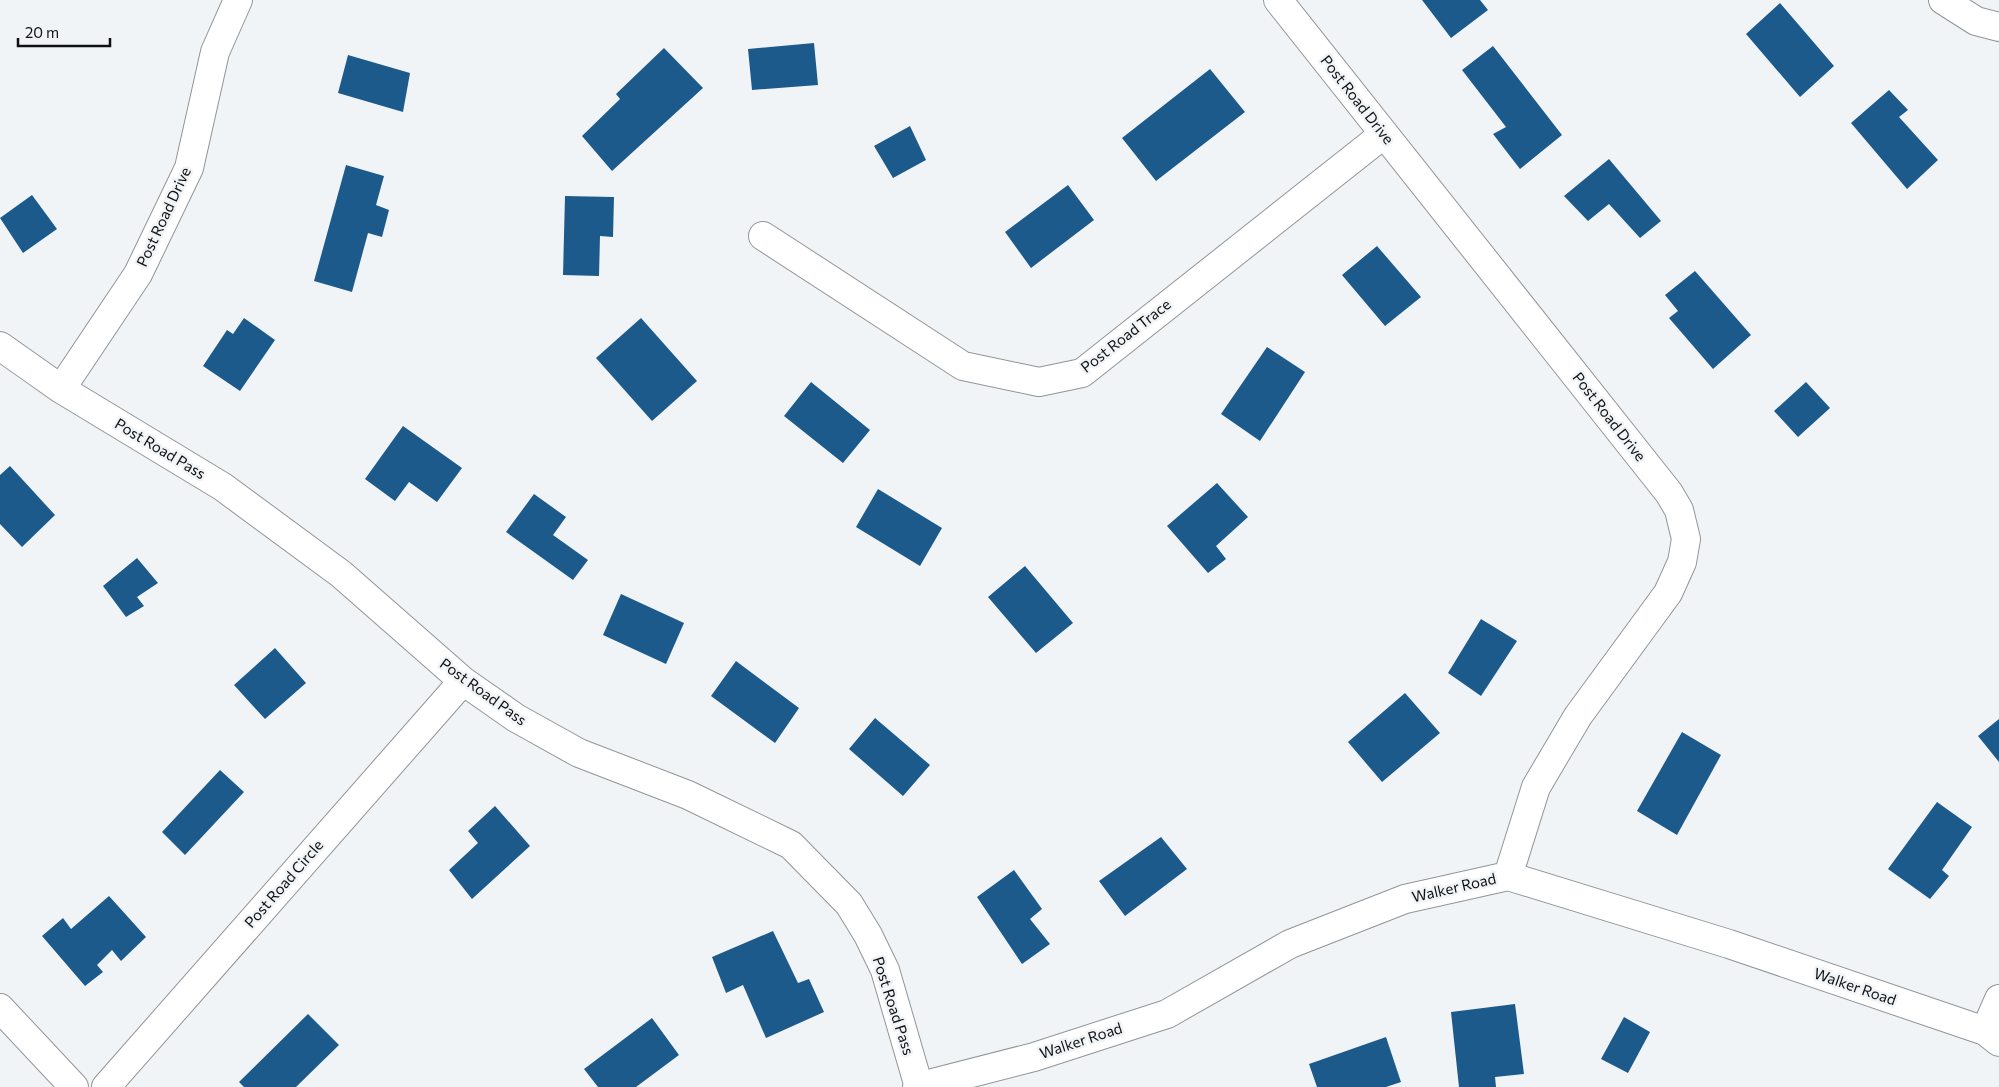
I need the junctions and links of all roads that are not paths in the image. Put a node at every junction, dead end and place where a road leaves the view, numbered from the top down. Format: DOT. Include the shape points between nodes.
graph roads {
  1 [pos="238,0"];
  2 [pos="1278,0"];
  3 [pos="1943,0"];
  4 [pos="1999,27"];
  5 [pos="1384,134"];
  6 [pos="763,236"];
  7 [pos="0,346"];
  8 [pos="61,389"];
  9 [pos="463,681"];
  10 [pos="1508,876"];
  11 [pos="1999,999"];
  12 [pos="0,1008"];
  13 [pos="1992,1037"];
  14 [pos="74,1087"];
  15 [pos="106,1087"];
  16 [pos="918,1087"];
  1 -- 8 [label="street, Post Road Drive" via="215,52 189,168 138,274"];
  2 -- 5 [label="street, Post Road Drive"];
  3 -- 4 [label="street" via="1976,21"];
  5 -- 6 [label="street, Post Road Trace" via="1082,372 1039,382 963,366"];
  5 -- 10 [label="street, Post Road Drive" via="1669,493 1679,510 1686,539 1682,562 1668,593 1578,716 1536,786"];
  7 -- 8 [label="street, Post Road Pass"];
  8 -- 9 [label="street, Post Road Pass" via="223,487 341,574"];
  9 -- 15 [label="street, Post Road Circle"];
  9 -- 16 [label="street, Post Road Pass" via="516,718 579,753 688,796 791,845 849,904 868,935 885,970"];
  10 -- 13 [label="street, Walker Road" via="1729,944"];
  10 -- 16 [label="street, Walker Road" via="1404,899 1290,944 1167,1014 1034,1057"];
  11 -- 13 [label="street"];
  12 -- 14 [label="street"];
}
